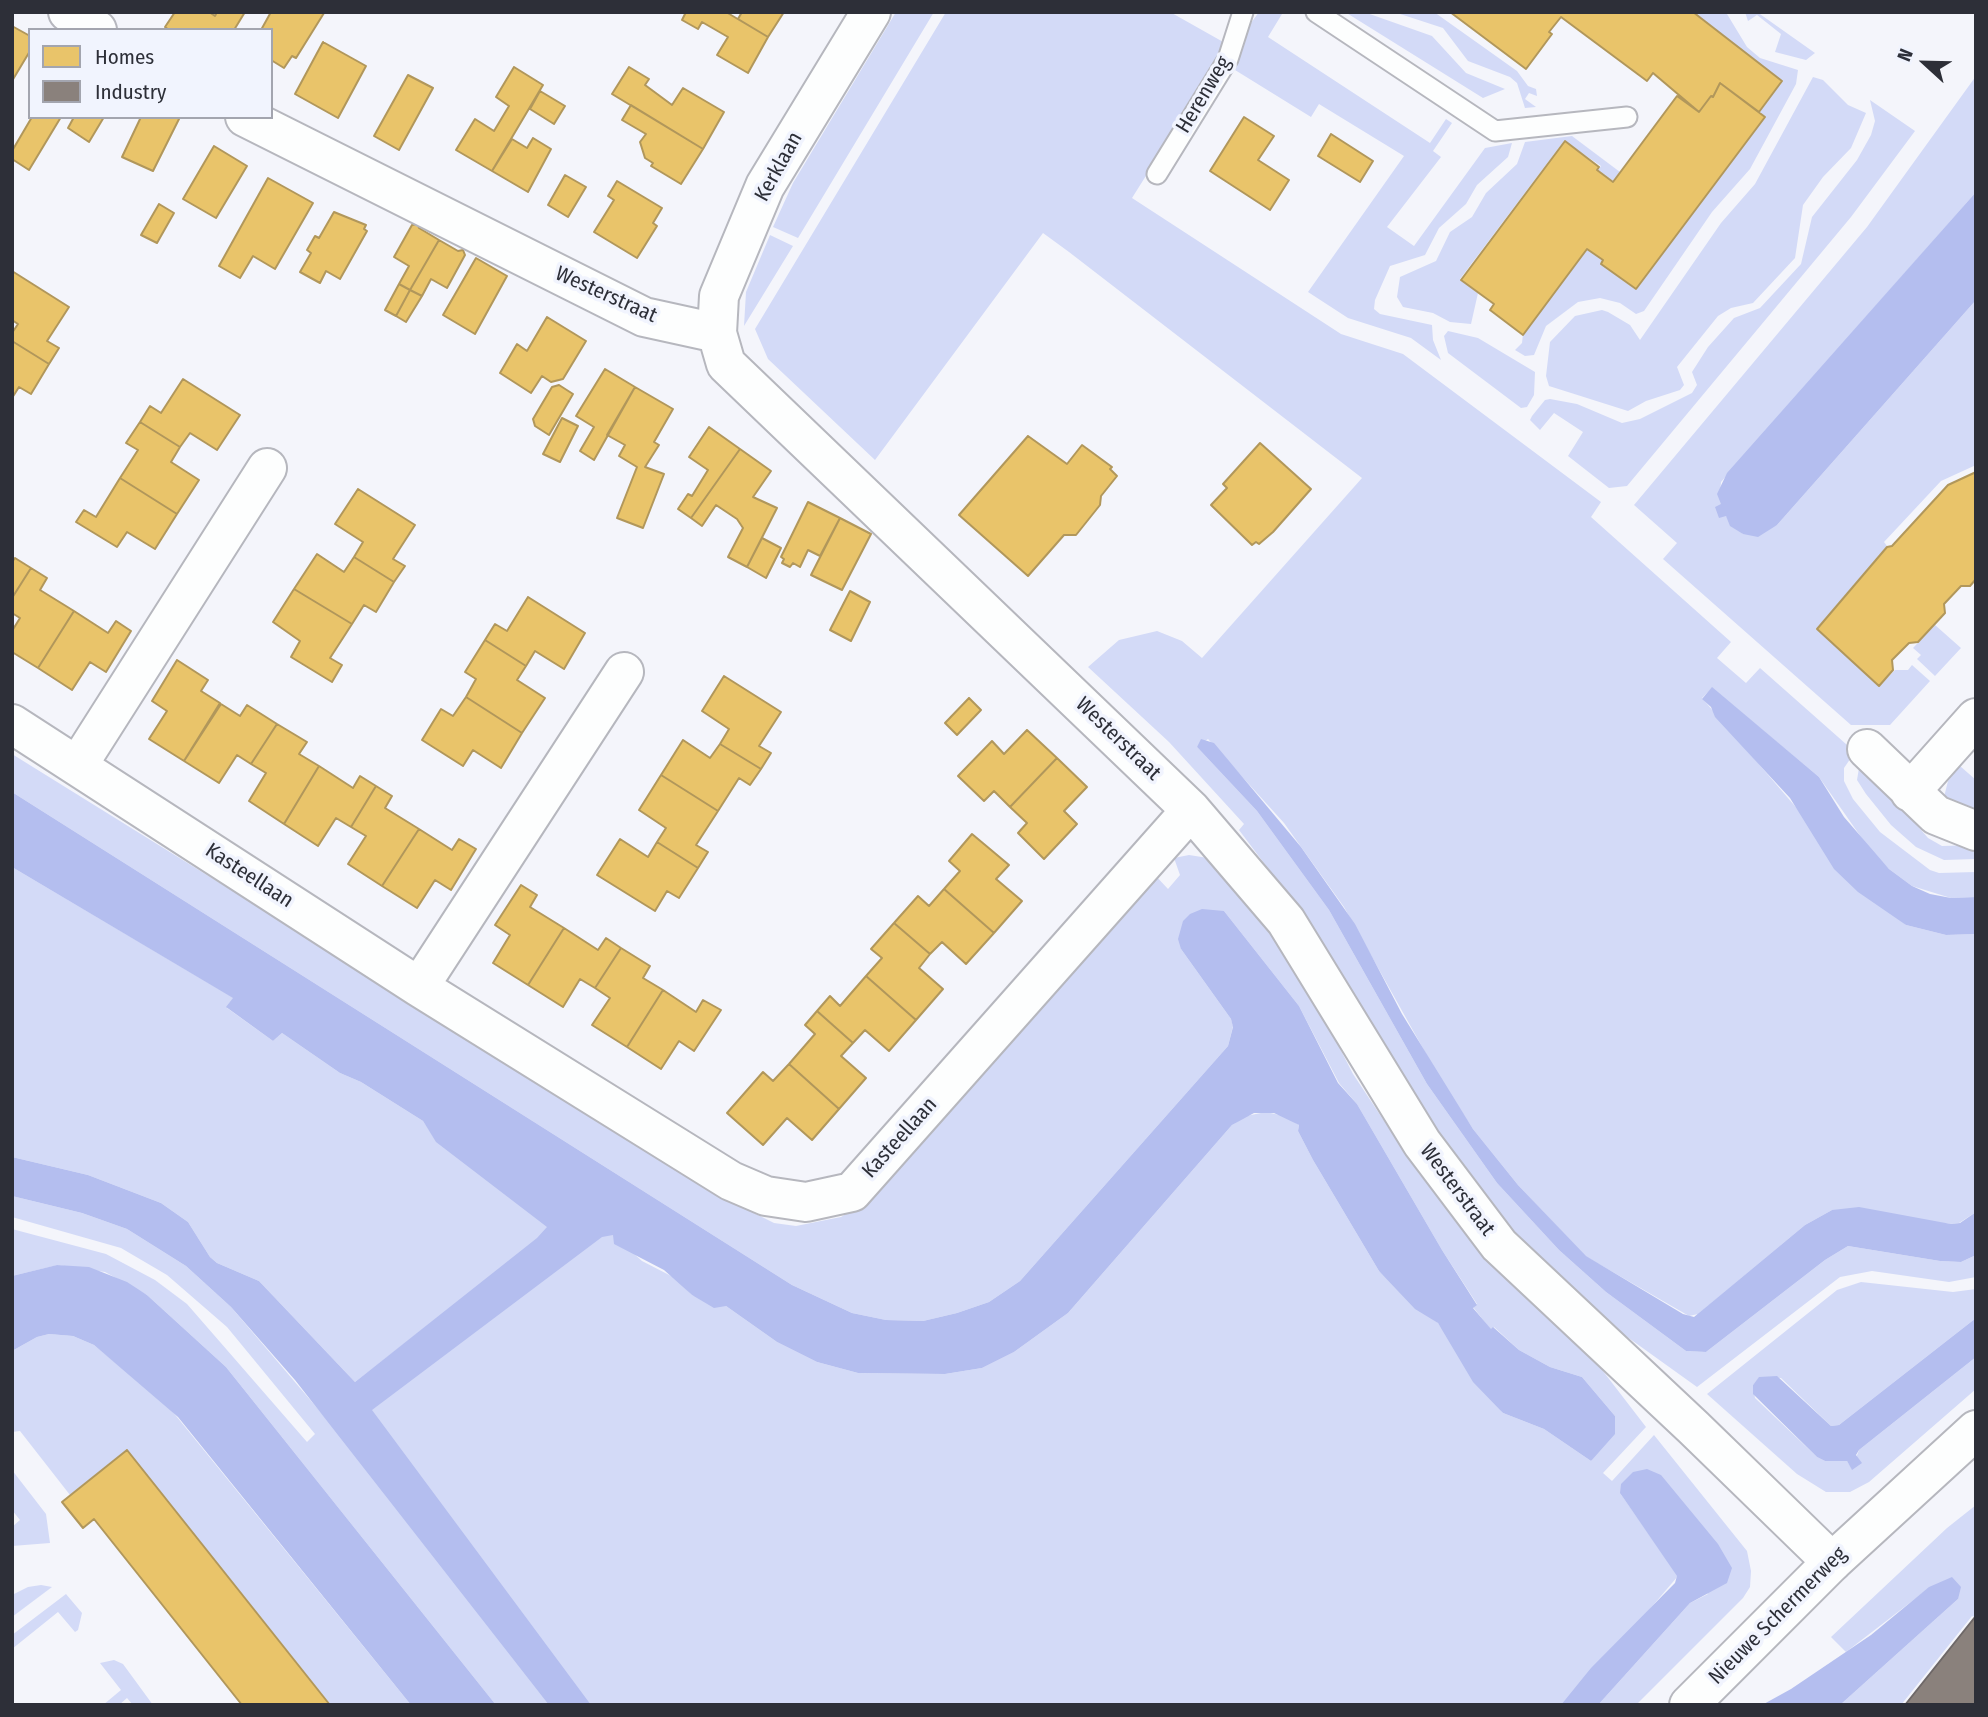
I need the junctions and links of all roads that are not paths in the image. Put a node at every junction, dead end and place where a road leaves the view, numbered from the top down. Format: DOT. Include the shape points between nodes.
graph roads {
  1 [pos="68,12"];
  2 [pos="871,12"];
  3 [pos="1243,12"];
  4 [pos="1316,12"];
  5 [pos="94,28"];
  6 [pos="1627,117"];
  7 [pos="249,119"];
  8 [pos="1157,174"];
  9 [pos="717,333"];
  10 [pos="267,468"];
  11 [pos="624,672"];
  12 [pos="1976,718"];
  13 [pos="12,724"];
  14 [pos="1867,749"];
  15 [pos="78,765"];
  16 [pos="1910,792"];
  17 [pos="1191,810"];
  18 [pos="1976,831"];
  19 [pos="419,987"];
  20 [pos="1976,1430"];
  21 [pos="1976,1455"];
  22 [pos="1868,1528"];
  23 [pos="1832,1562"];
  24 [pos="1689,1705"];
  1 -- 5 [label="street"];
  2 -- 9 [label="street, Kerklaan" via="765,186 719,296"];
  3 -- 8 [label="lane, Herenweg" via="1228,59"];
  4 -- 6 [label="lane" via="1495,131"];
  7 -- 9 [label="street, Westerstraat" via="644,317"];
  9 -- 17 [label="street, Westerstraat" via="726,364"];
  10 -- 15 [label="street"];
  11 -- 19 [label="street"];
  12 -- 16 [label="street"];
  13 -- 15 [label="street, Kasteellaan"];
  14 -- 16 [label="street"];
  15 -- 19 [label="street, Kasteellaan"];
  16 -- 18 [label="street" via="1936,815"];
  17 -- 19 [label="street, Kasteellaan" via="852,1192 806,1202 766,1196 731,1181"];
  17 -- 23 [label="street, Westerstraat" via="1286,921 1422,1143 1499,1245"];
  20 -- 22 [label="street, Nieuwe Schermerweg"];
  21 -- 22 [label="street, Nieuwe Schermerweg"];
  22 -- 23 [label="street, Nieuwe Schermerweg"];
  23 -- 24 [label="street, Nieuwe Schermerweg"];
}
